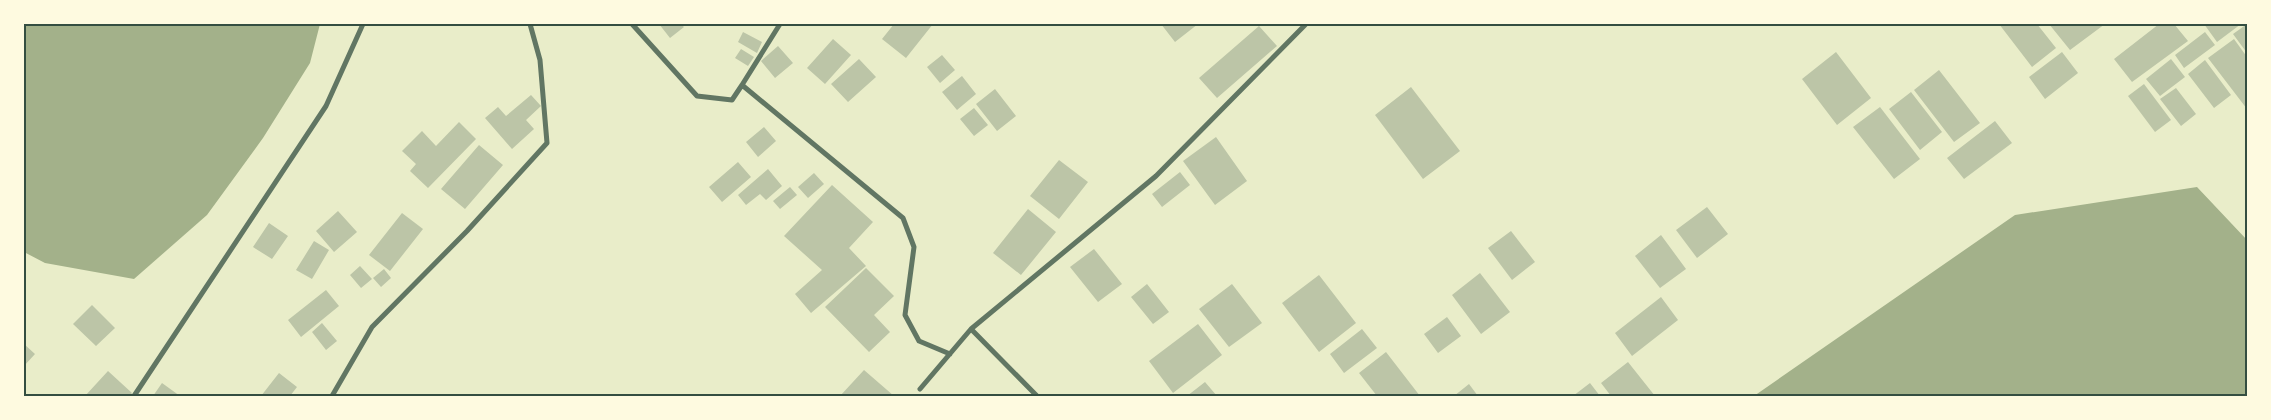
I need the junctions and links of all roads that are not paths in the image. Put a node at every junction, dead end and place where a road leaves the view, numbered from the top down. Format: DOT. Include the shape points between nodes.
graph roads {
  1 [pos="363,24"];
  2 [pos="530,24"];
  3 [pos="632,24"];
  4 [pos="780,24"];
  5 [pos="1304,24"];
  6 [pos="742,84"];
  7 [pos="971,329"];
  8 [pos="950,354"];
  9 [pos="920,389"];
  10 [pos="134,396"];
  11 [pos="332,396"];
  12 [pos="1037,396"];
  1 -- 10 [label="street" via="326,106"];
  2 -- 11 [label="street" via="540,60 547,143 467,231 372,327"];
  3 -- 6 [label="street" via="697,96 732,100"];
  4 -- 6 [label="street"];
  5 -- 7 [label="street" via="1156,176"];
  6 -- 8 [label="street" via="903,218 914,247 905,315 919,340"];
  7 -- 8 [label="street"];
  7 -- 12 [label="street"];
  8 -- 9 [label="street"];
}
